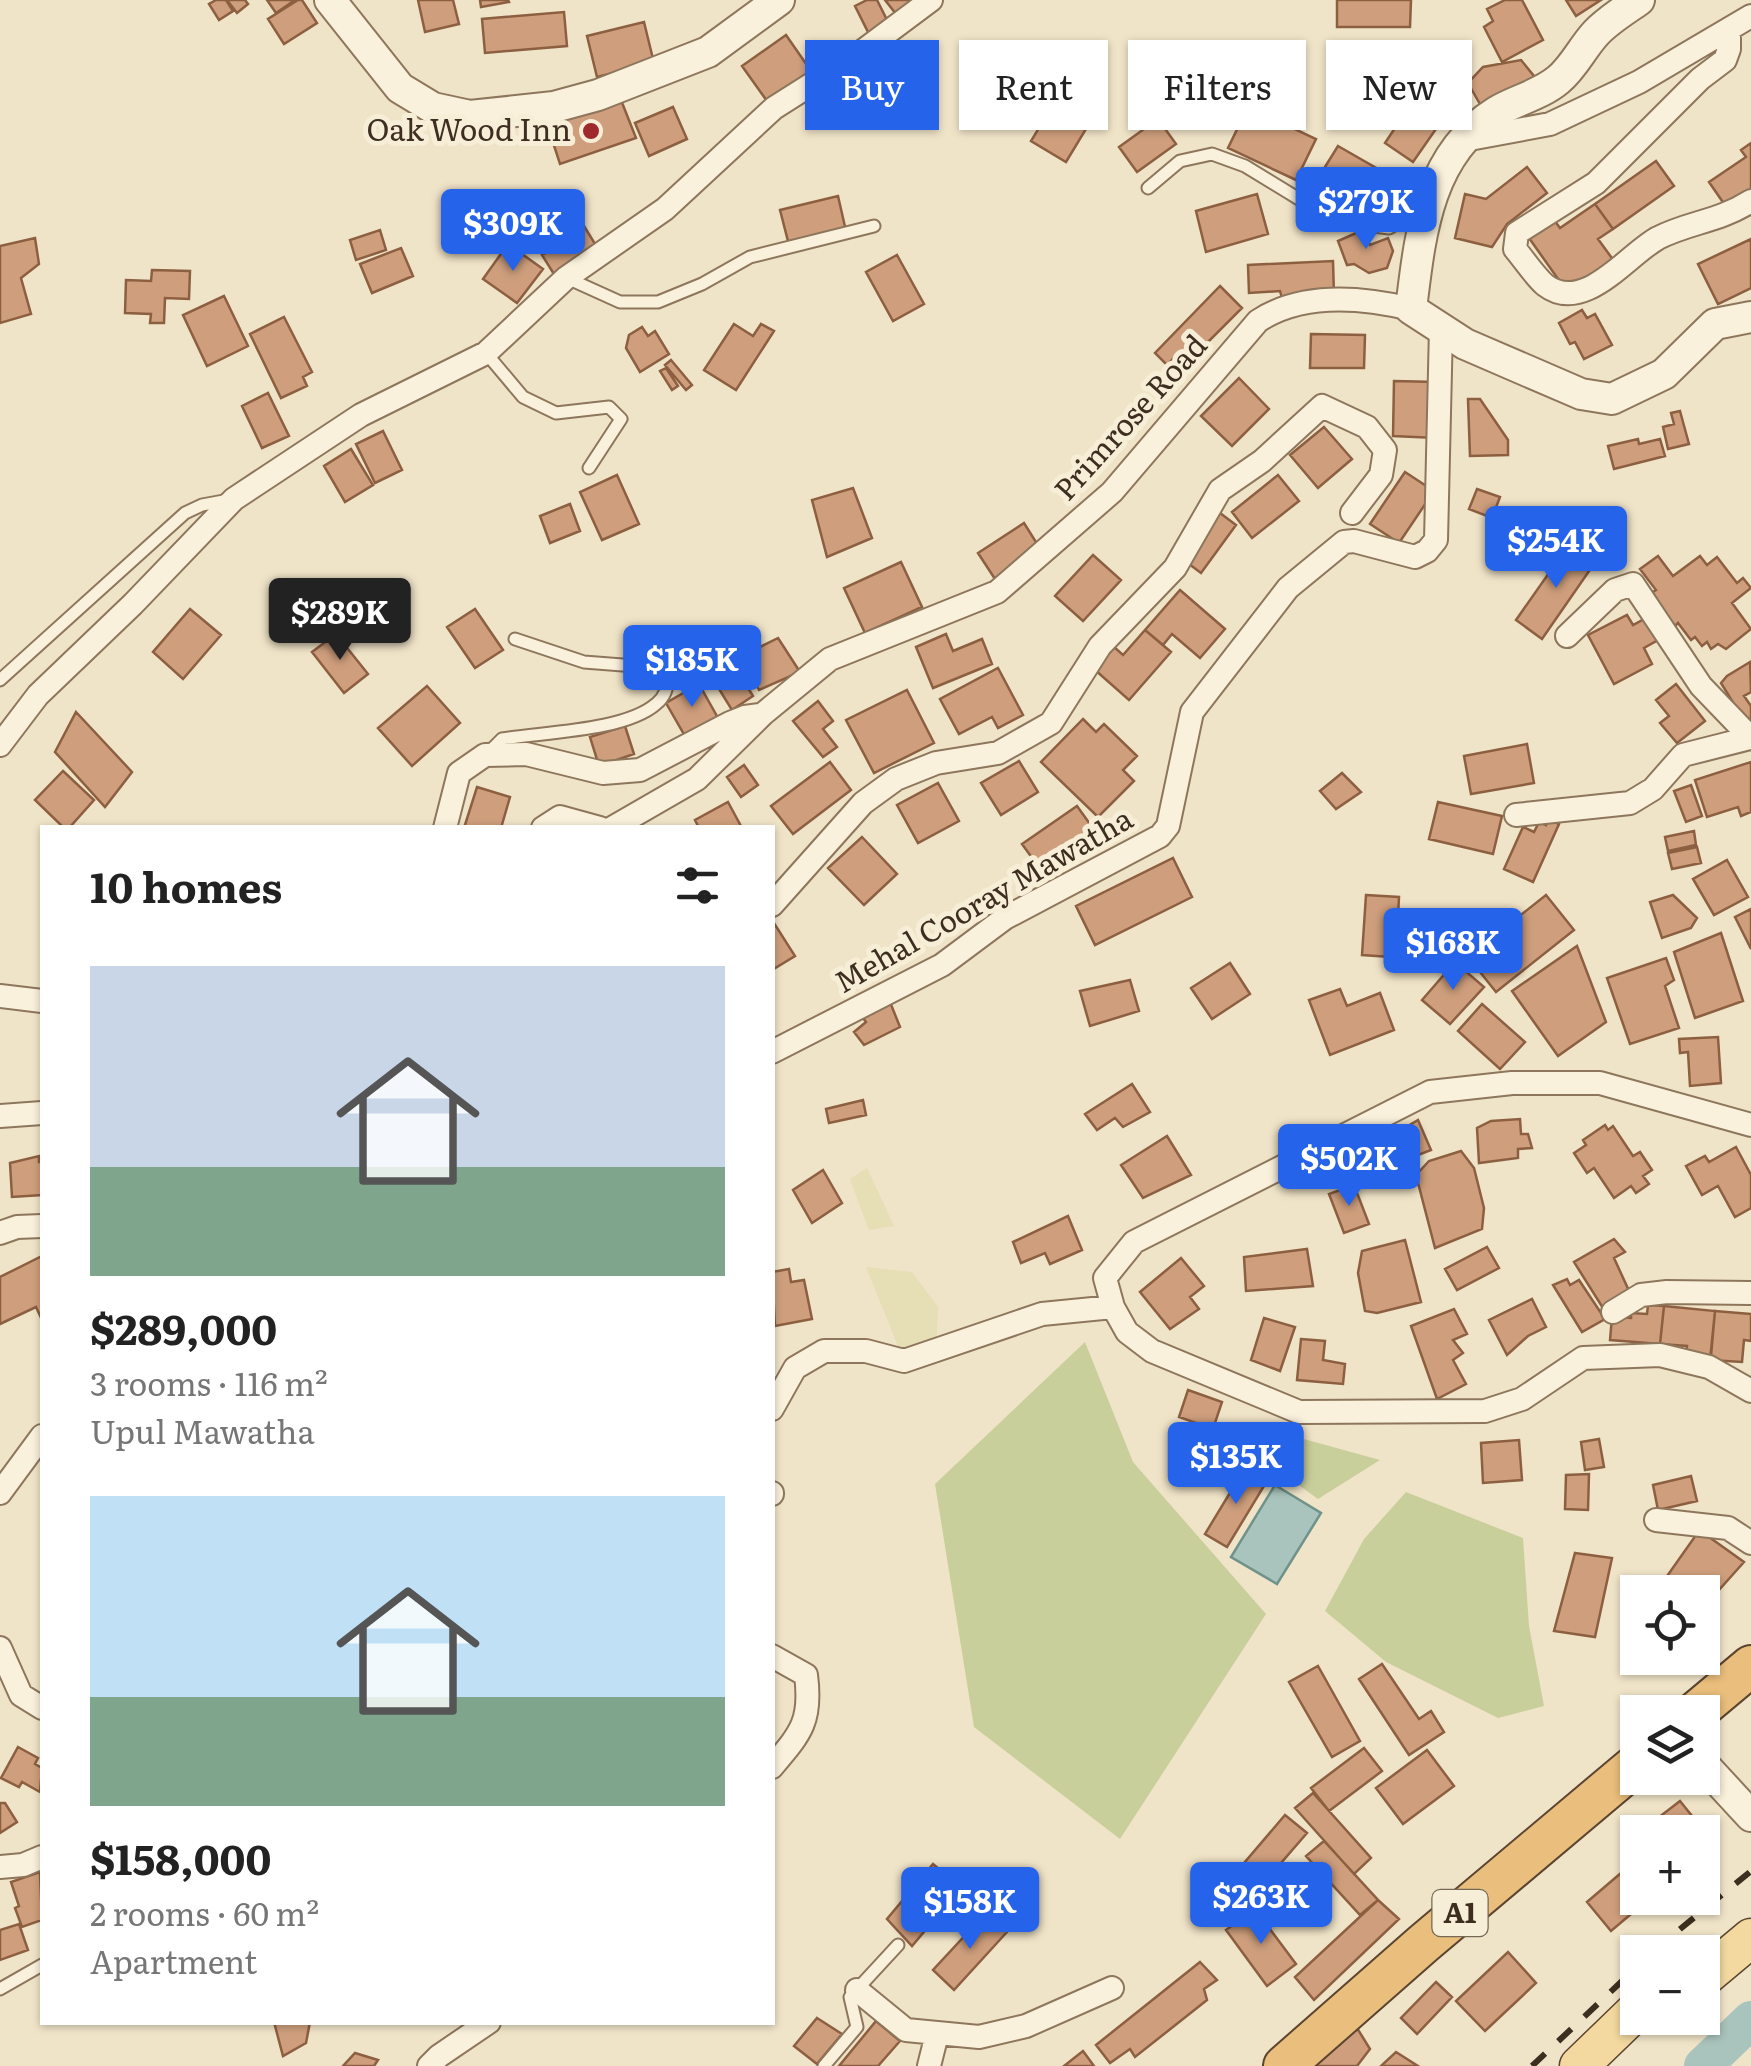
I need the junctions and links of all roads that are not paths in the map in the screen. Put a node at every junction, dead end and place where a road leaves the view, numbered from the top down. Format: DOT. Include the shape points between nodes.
graph roads {
  1 [pos="330,0"];
  2 [pos="779,0"];
  3 [pos="931,0"];
  4 [pos="1639,0"];
  5 [pos="1751,16"];
  6 [pos="1729,30"];
  7 [pos="1460,141"];
  8 [pos="1148,188"];
  9 [pos="1751,201"];
  10 [pos="874,226"];
  11 [pos="566,278"];
  12 [pos="1411,309"];
  13 [pos="1751,318"];
  14 [pos="1441,328"];
  15 [pos="486,353"];
  16 [pos="589,468"];
  17 [pos="234,499"];
  18 [pos="1352,513"];
  19 [pos="1567,636"];
  20 [pos="516,639"];
  21 [pos="0,680"];
  22 [pos="763,714"];
  23 [pos="1751,738"];
  24 [pos="0,745"];
  25 [pos="485,756"];
  26 [pos="1516,816"];
  27 [pos="446,825"];
  28 [pos="548,825"];
  29 [pos="588,825"];
  30 [pos="617,825"];
  31 [pos="775,902"];
  32 [pos="0,996"];
  33 [pos="40,1002"];
  34 [pos="775,1050"];
  35 [pos="40,1114"];
  36 [pos="0,1116"];
  37 [pos="1751,1126"];
  38 [pos="40,1226"];
  39 [pos="0,1233"];
  40 [pos="1751,1293"];
  41 [pos="1114,1307"];
  42 [pos="1613,1312"];
  43 [pos="1751,1390"];
  44 [pos="775,1403"];
  45 [pos="40,1439"];
  46 [pos="0,1494"];
  47 [pos="1656,1520"];
  48 [pos="1751,1543"];
  49 [pos="0,1648"];
  50 [pos="775,1658"];
  51 [pos="1751,1666"];
  52 [pos="1716,1695"];
  53 [pos="40,1707"];
  54 [pos="775,1763"];
  55 [pos="1620,1778"];
  56 [pos="1720,1782"];
  57 [pos="1751,1816"];
  58 [pos="40,1858"];
  59 [pos="0,1867"];
  60 [pos="1751,1913"];
  61 [pos="1720,1938"];
  62 [pos="1751,1938"];
  63 [pos="898,1945"];
  64 [pos="1720,1965"];
  65 [pos="40,1966"];
  66 [pos="1112,1988"];
  67 [pos="0,1989"];
  68 [pos="857,1990"];
  69 [pos="485,2025"];
  70 [pos="1620,2026"];
  71 [pos="937,2034"];
  72 [pos="1645,2035"];
  73 [pos="434,2061"];
  74 [pos="824,2066"];
  75 [pos="929,2066"];
  76 [pos="1284,2066"];
  77 [pos="1579,2066"];
  78 [pos="1613,2066"];
  1 -- 2 [label="street" via="400,88 433,108 470,116 598,95 708,52"];
  3 -- 11 [label="street" via="774,108 664,209"];
  4 -- 7 [label="street" via="1598,30 1554,84 1495,112"];
  5 -- 6 [label="street"];
  6 -- 7 [label="street" via="1550,124"];
  6 -- 9 [label="street" via="1725,60 1596,183 1517,233 1515,249 1544,284 1585,291 1659,238 1728,216"];
  7 -- 8 [label="lane" via="1446,146 1409,216 1389,228 1335,220 1245,166 1212,154 1180,161"];
  7 -- 12 [label="street" via="1422,224"];
  10 -- 11 [label="lane" via="750,257 658,302 620,302"];
  11 -- 15 [label="street"];
  12 -- 14 [label="street"];
  12 -- 22 [label="street, Primrose Road" via="1303,300 1278,308 1258,321 1112,492 997,592 830,658"];
  13 -- 14 [label="street" via="1715,324 1664,374 1612,399 1581,394"];
  14 -- 34 [label="street, Mehal Cooray Mawatha" via="1436,540 1427,552 1415,557 1344,542 1288,588 1192,712 1168,826 1160,836 1005,918 942,965"];
  15 -- 16 [label="lane" via="523,397 556,413 609,408 621,419"];
  15 -- 17 [label="street" via="362,415"];
  17 -- 21 [label="lane" via="185,513"];
  17 -- 24 [label="street" via="38,695"];
  18 -- 31 [label="street" via="1381,475 1384,450 1367,427 1322,406 1262,462 1220,490 1175,568 1100,646 1051,723 998,753 936,763 896,779 863,804"];
  19 -- 23 [label="street" via="1616,590 1634,584 1701,686"];
  20 -- 25 [label="lane" via="584,662 662,668 669,676 666,691 656,704 622,720 502,739"];
  22 -- 25 [label="street" via="744,716 640,770 603,773 526,754"];
  22 -- 30 [label="street, Primrose Road" via="696,779"];
  23 -- 26 [label="street" via="1683,756 1630,803"];
  25 -- 27 [label="street" via="458,773"];
  28 -- 29 [label="street" via="560,818"];
  32 -- 33 [label="street"];
  35 -- 36 [label="street"];
  37 -- 41 [label="street" via="1600,1084 1430,1092 1134,1242 1104,1278"];
  38 -- 39 [label="street"];
  40 -- 42 [label="street" via="1641,1295"];
  41 -- 43 [label="street" via="1128,1332 1152,1351 1299,1412 1485,1411 1522,1399 1583,1358 1660,1355 1709,1366"];
  41 -- 44 [label="street" via="1042,1314 904,1361 866,1351 824,1351 795,1368"];
  45 -- 46 [label="street"];
  47 -- 48 [label="street" via="1728,1528"];
  49 -- 53 [label="street" via="21,1695"];
  50 -- 54 [label="street" via="806,1675 810,1705 801,1732"];
  51 -- 52 [label="highway"];
  55 -- 76 [label="highway, A1"];
  56 -- 57 [label="street"];
  58 -- 59 [label="street"];
  60 -- 61 [label="main road"];
  62 -- 64 [label="main road"];
  63 -- 68 [label="lane"];
  65 -- 67 [label="lane"];
  66 -- 71 [label="street" via="1026,2026 978,2037"];
  68 -- 71 [label="street" via="906,2030"];
  68 -- 74 [label="lane" via="850,1997 857,2026"];
  69 -- 73 [label="street"];
  70 -- 77 [label="main road"];
  71 -- 75 [label="street"];
  72 -- 78 [label="main road"];
}
